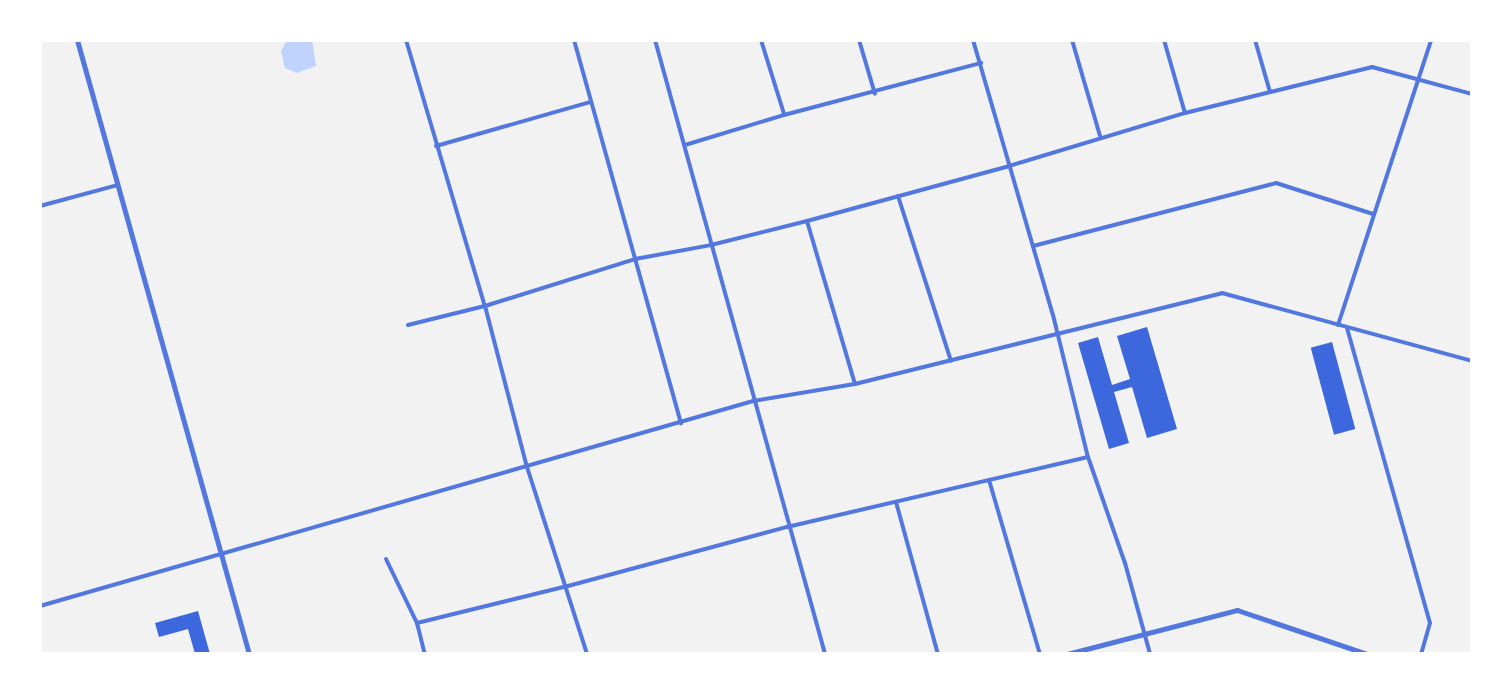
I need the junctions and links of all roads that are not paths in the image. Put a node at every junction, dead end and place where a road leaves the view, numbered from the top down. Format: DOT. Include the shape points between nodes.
graph roads {
  1 [pos="77,40"];
  2 [pos="406,40"];
  3 [pos="574,40"];
  4 [pos="655,40"];
  5 [pos="761,40"];
  6 [pos="859,40"];
  7 [pos="973,40"];
  8 [pos="1072,40"];
  9 [pos="1164,40"];
  10 [pos="1255,40"];
  11 [pos="1431,40"];
  12 [pos="981,63"];
  13 [pos="1419,80"];
  14 [pos="1270,92"];
  15 [pos="875,94"];
  16 [pos="1472,94"];
  17 [pos="590,102"];
  18 [pos="1185,113"];
  19 [pos="784,115"];
  20 [pos="1100,136"];
  21 [pos="685,145"];
  22 [pos="436,146"];
  23 [pos="1009,166"];
  24 [pos="118,185"];
  25 [pos="898,196"];
  26 [pos="40,206"];
  27 [pos="1373,214"];
  28 [pos="807,221"];
  29 [pos="711,245"];
  30 [pos="1033,246"];
  31 [pos="635,259"];
  32 [pos="485,306"];
  33 [pos="408,325"];
  34 [pos="1338,325"];
  35 [pos="1347,328"];
  36 [pos="1058,335"];
  37 [pos="951,361"];
  38 [pos="1472,361"];
  39 [pos="855,384"];
  40 [pos="753,401"];
  41 [pos="681,424"];
  42 [pos="1088,457"];
  43 [pos="527,467"];
  44 [pos="989,480"];
  45 [pos="896,502"];
  46 [pos="787,527"];
  47 [pos="223,556"];
  48 [pos="386,559"];
  49 [pos="568,586"];
  50 [pos="40,606"];
  51 [pos="417,623"];
  52 [pos="1145,632"];
  53 [pos="249,654"];
  54 [pos="425,654"];
  55 [pos="587,654"];
  56 [pos="825,654"];
  57 [pos="938,654"];
  58 [pos="1040,654"];
  59 [pos="1067,654"];
  60 [pos="1150,654"];
  61 [pos="1367,654"];
  62 [pos="1421,654"];
  1 -- 24 [label="street"];
  2 -- 22 [label="street"];
  3 -- 17 [label="street"];
  4 -- 21 [label="street"];
  5 -- 19 [label="street"];
  6 -- 15 [label="street"];
  7 -- 12 [label="street"];
  8 -- 20 [label="street"];
  9 -- 18 [label="street"];
  10 -- 14 [label="street"];
  11 -- 13 [label="street"];
  12 -- 15 [label="street"];
  12 -- 23 [label="street"];
  13 -- 14 [label="street" via="1372,67"];
  13 -- 16 [label="street"];
  13 -- 27 [label="street"];
  14 -- 18 [label="street"];
  15 -- 19 [label="street"];
  17 -- 22 [label="street"];
  17 -- 31 [label="street"];
  18 -- 20 [label="street"];
  19 -- 21 [label="street"];
  20 -- 23 [label="street"];
  21 -- 29 [label="street"];
  22 -- 32 [label="street"];
  23 -- 25 [label="street"];
  23 -- 30 [label="street"];
  24 -- 26 [label="street"];
  24 -- 47 [label="street"];
  25 -- 28 [label="street"];
  25 -- 37 [label="street"];
  27 -- 30 [label="street" via="1276,183"];
  27 -- 34 [label="street"];
  28 -- 29 [label="street"];
  28 -- 39 [label="street"];
  29 -- 31 [label="street"];
  29 -- 40 [label="street"];
  30 -- 36 [label="street"];
  31 -- 32 [label="street"];
  31 -- 41 [label="street"];
  32 -- 33 [label="street"];
  32 -- 43 [label="street"];
  34 -- 35 [label="street"];
  34 -- 36 [label="street" via="1222,293"];
  35 -- 38 [label="street"];
  35 -- 62 [label="street" via="1430,623"];
  36 -- 37 [label="street"];
  36 -- 42 [label="street"];
  37 -- 39 [label="street"];
  39 -- 40 [label="street"];
  40 -- 41 [label="street"];
  40 -- 46 [label="street"];
  41 -- 43 [label="street"];
  42 -- 44 [label="street"];
  42 -- 52 [label="street"];
  43 -- 47 [label="street"];
  43 -- 49 [label="street"];
  44 -- 45 [label="street"];
  44 -- 58 [label="street"];
  45 -- 46 [label="street"];
  45 -- 57 [label="street"];
  46 -- 49 [label="street"];
  46 -- 56 [label="street"];
  47 -- 50 [label="street"];
  47 -- 53 [label="street"];
  48 -- 51 [label="street"];
  49 -- 51 [label="street"];
  49 -- 55 [label="street"];
  51 -- 54 [label="street"];
  52 -- 59 [label="street"];
  52 -- 60 [label="street"];
  52 -- 61 [label="street" via="1237,610"];
}
